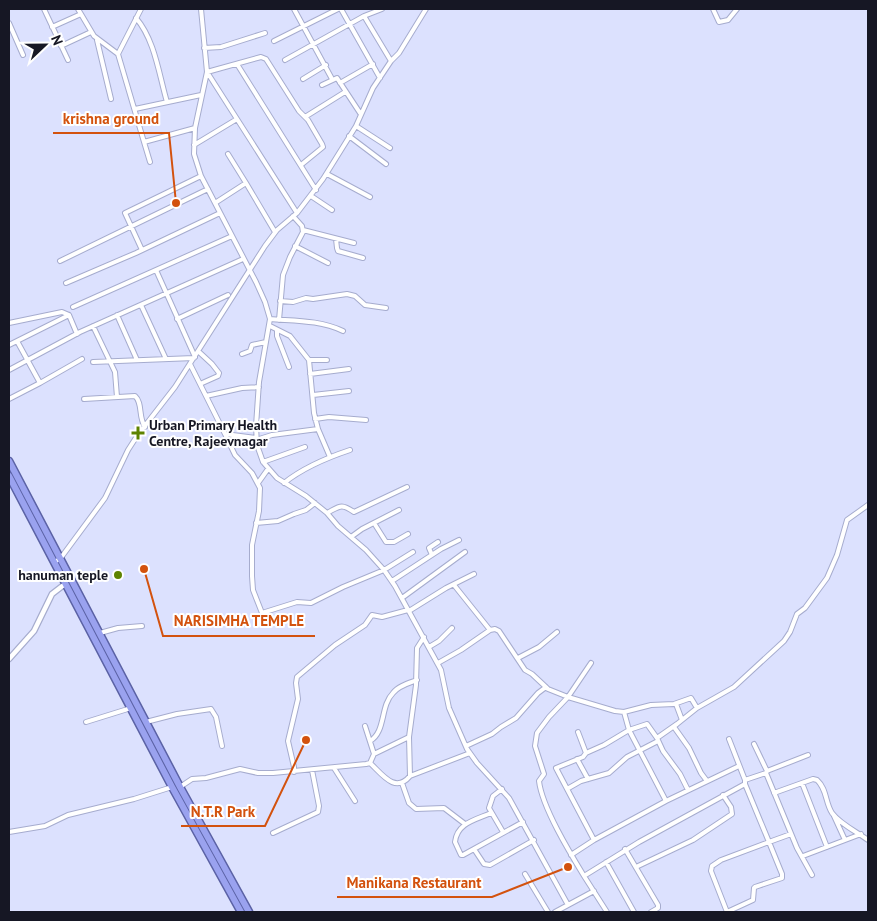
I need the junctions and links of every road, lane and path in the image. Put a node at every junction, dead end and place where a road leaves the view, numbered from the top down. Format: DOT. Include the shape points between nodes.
graph roads {
  1 [pos="44,9"];
  2 [pos="78,9"];
  3 [pos="141,9"];
  4 [pos="201,9"];
  5 [pos="294,9"];
  6 [pos="339,9"];
  7 [pos="368,9"];
  8 [pos="382,9"];
  9 [pos="426,9"];
  10 [pos="713,9"];
  11 [pos="737,9"];
  12 [pos="81,14"];
  13 [pos="371,14"];
  14 [pos="364,16"];
  15 [pos="136,18"];
  16 [pos="9,23"];
  17 [pos="349,24"];
  18 [pos="304,26"];
  19 [pos="52,27"];
  20 [pos="91,32"];
  21 [pos="265,33"];
  22 [pos="97,40"];
  23 [pos="274,41"];
  24 [pos="314,45"];
  25 [pos="61,46"];
  26 [pos="204,48"];
  27 [pos="118,54"];
  28 [pos="23,55"];
  29 [pos="68,60"];
  30 [pos="285,60"];
  31 [pos="391,61"];
  32 [pos="237,64"];
  33 [pos="373,64"];
  34 [pos="326,65"];
  35 [pos="207,72"];
  36 [pos="380,78"];
  37 [pos="303,79"];
  38 [pos="332,79"];
  39 [pos="340,83"];
  40 [pos="322,85"];
  41 [pos="345,92"];
  42 [pos="202,95"];
  43 [pos="110,99"];
  44 [pos="167,102"];
  45 [pos="134,109"];
  46 [pos="360,113"];
  47 [pos="305,117"];
  48 [pos="237,119"];
  49 [pos="356,126"];
  50 [pos="195,128"];
  51 [pos="349,136"];
  52 [pos="144,142"];
  53 [pos="194,145"];
  54 [pos="390,148"];
  55 [pos="228,154"];
  56 [pos="150,162"];
  57 [pos="386,164"];
  58 [pos="301,165"];
  59 [pos="327,174"];
  60 [pos="200,176"];
  61 [pos="246,183"];
  62 [pos="208,189"];
  63 [pos="316,190"];
  64 [pos="311,196"];
  65 [pos="370,197"];
  66 [pos="215,203"];
  67 [pos="332,210"];
  68 [pos="220,213"];
  69 [pos="295,214"];
  70 [pos="131,226"];
  71 [pos="303,230"];
  72 [pos="276,232"];
  73 [pos="232,236"];
  74 [pos="336,239"];
  75 [pos="354,243"];
  76 [pos="295,246"];
  77 [pos="142,250"];
  78 [pos="363,258"];
  79 [pos="243,259"];
  80 [pos="60,261"];
  81 [pos="328,263"];
  82 [pos="156,270"];
  83 [pos="249,270"];
  84 [pos="66,283"];
  85 [pos="166,294"];
  86 [pos="228,295"];
  87 [pos="280,301"];
  88 [pos="141,304"];
  89 [pos="73,307"];
  90 [pos="386,308"];
  91 [pos="69,315"];
  92 [pos="117,315"];
  93 [pos="177,319"];
  94 [pos="270,319"];
  95 [pos="279,320"];
  96 [pos="9,323"];
  97 [pos="94,326"];
  98 [pos="270,326"];
  99 [pos="277,330"];
  100 [pos="343,331"];
  101 [pos="77,334"];
  102 [pos="17,341"];
  103 [pos="266,342"];
  104 [pos="9,345"];
  105 [pos="198,351"];
  106 [pos="242,354"];
  107 [pos="194,357"];
  108 [pos="166,358"];
  109 [pos="82,359"];
  110 [pos="28,360"];
  111 [pos="137,360"];
  112 [pos="309,360"];
  113 [pos="327,360"];
  114 [pos="109,361"];
  115 [pos="92,362"];
  116 [pos="190,364"];
  117 [pos="289,367"];
  118 [pos="349,369"];
  119 [pos="9,370"];
  120 [pos="310,374"];
  121 [pos="40,383"];
  122 [pos="200,384"];
  123 [pos="259,387"];
  124 [pos="349,391"];
  125 [pos="206,396"];
  126 [pos="313,396"];
  127 [pos="9,397"];
  128 [pos="117,397"];
  129 [pos="84,399"];
  130 [pos="315,419"];
  131 [pos="366,420"];
  132 [pos="145,427"];
  133 [pos="318,429"];
  134 [pos="225,434"];
  135 [pos="256,439"];
  136 [pos="305,447"];
  137 [pos="350,450"];
  138 [pos="330,457"];
  139 [pos="9,460"];
  140 [pos="263,462"];
  141 [pos="268,469"];
  142 [pos="9,476"];
  143 [pos="258,483"];
  144 [pos="284,483"];
  145 [pos="408,487"];
  146 [pos="315,503"];
  147 [pos="868,505"];
  148 [pos="399,510"];
  149 [pos="327,513"];
  150 [pos="256,523"];
  151 [pos="374,523"];
  152 [pos="408,534"];
  153 [pos="351,537"];
  154 [pos="459,540"];
  155 [pos="438,542"];
  156 [pos="413,552"];
  157 [pos="465,552"];
  158 [pos="432,555"];
  159 [pos="60,558"];
  160 [pos="54,562"];
  161 [pos="384,570"];
  162 [pos="474,574"];
  163 [pos="392,582"];
  164 [pos="65,584"];
  165 [pos="454,585"];
  166 [pos="402,598"];
  167 [pos="409,610"];
  168 [pos="142,626"];
  169 [pos="452,628"];
  170 [pos="490,630"];
  171 [pos="557,632"];
  172 [pos="100,634"];
  173 [pos="424,637"];
  174 [pos="429,647"];
  175 [pos="9,658"];
  176 [pos="518,658"];
  177 [pos="438,663"];
  178 [pos="591,663"];
  179 [pos="417,680"];
  180 [pos="546,687"];
  181 [pos="568,697"];
  182 [pos="676,704"];
  183 [pos="130,708"];
  184 [pos="697,708"];
  185 [pos="624,712"];
  186 [pos="682,720"];
  187 [pos="86,722"];
  188 [pos="146,722"];
  189 [pos="365,726"];
  190 [pos="674,727"];
  191 [pos="629,730"];
  192 [pos="578,732"];
  193 [pos="409,737"];
  194 [pos="658,739"];
  195 [pos="729,739"];
  196 [pos="370,742"];
  197 [pos="754,744"];
  198 [pos="222,746"];
  199 [pos="466,746"];
  200 [pos="586,752"];
  201 [pos="639,752"];
  202 [pos="470,753"];
  203 [pos="374,754"];
  204 [pos="808,755"];
  205 [pos="577,760"];
  206 [pos="370,763"];
  207 [pos="739,766"];
  208 [pos="334,768"];
  209 [pos="312,770"];
  210 [pos="294,772"];
  211 [pos="767,772"];
  212 [pos="410,776"];
  213 [pos="588,779"];
  214 [pos="707,781"];
  215 [pos="745,782"];
  216 [pos="402,783"];
  217 [pos="802,783"];
  218 [pos="175,788"];
  219 [pos="502,789"];
  220 [pos="567,789"];
  221 [pos="688,790"];
  222 [pos="774,793"];
  223 [pos="723,794"];
  224 [pos="355,801"];
  225 [pos="666,802"];
  226 [pos="491,813"];
  227 [pos="833,814"];
  228 [pos="523,822"];
  229 [pos="465,824"];
  230 [pos="9,832"];
  231 [pos="503,832"];
  232 [pos="273,834"];
  233 [pos="791,834"];
  234 [pos="860,834"];
  235 [pos="534,840"];
  236 [pos="594,840"];
  237 [pos="845,840"];
  238 [pos="868,840"];
  239 [pos="769,842"];
  240 [pos="827,847"];
  241 [pos="474,849"];
  242 [pos="625,849"];
  243 [pos="571,855"];
  244 [pos="803,856"];
  245 [pos="606,862"];
  246 [pos="636,867"];
  247 [pos="525,874"];
  248 [pos="812,875"];
  249 [pos="584,876"];
  250 [pos="594,891"];
  251 [pos="568,906"];
  252 [pos="241,912"];
  253 [pos="248,912"];
  254 [pos="548,912"];
  255 [pos="555,912"];
  256 [pos="607,912"];
  257 [pos="634,912"];
  258 [pos="651,912"];
  259 [pos="727,912"];
  1 -- 19 [label="street"];
  2 -- 12 [label="street"];
  3 -- 15 [label="street"];
  4 -- 26 [label="street"];
  5 -- 18 [label="street"];
  6 -- 17 [label="street"];
  6 -- 18 [label="street"];
  7 -- 13 [label="street"];
  8 -- 13 [label="street"];
  9 -- 31 [label="street"];
  10 -- 11 [label="street" via="720,22 728,20"];
  12 -- 19 [label="street"];
  12 -- 20 [label="street"];
  13 -- 14 [label="street"];
  14 -- 17 [label="street"];
  14 -- 31 [label="street"];
  15 -- 27 [label="street"];
  15 -- 44 [label="street" via="151,44"];
  16 -- 28 [label="street"];
  17 -- 24 [label="street"];
  17 -- 33 [label="street"];
  18 -- 23 [label="street"];
  18 -- 24 [label="street"];
  19 -- 25 [label="street"];
  20 -- 22 [label="street"];
  20 -- 25 [label="street"];
  21 -- 26 [label="street" via="221,47"];
  22 -- 27 [label="street"];
  22 -- 43 [label="street"];
  24 -- 30 [label="street"];
  24 -- 34 [label="street"];
  25 -- 29 [label="street"];
  26 -- 35 [label="street"];
  27 -- 45 [label="street"];
  31 -- 36 [label="street"];
  32 -- 35 [label="street"];
  32 -- 47 [label="street" via="264,57"];
  32 -- 58 [label="street"];
  33 -- 36 [label="street"];
  33 -- 39 [label="street"];
  34 -- 37 [label="street"];
  34 -- 38 [label="street"];
  35 -- 42 [label="street"];
  35 -- 48 [label="street"];
  36 -- 46 [label="street"];
  38 -- 39 [label="street" via="337,78"];
  38 -- 40 [label="street"];
  39 -- 41 [label="street"];
  41 -- 46 [label="street"];
  41 -- 47 [label="street"];
  42 -- 44 [label="street"];
  42 -- 50 [label="street"];
  44 -- 45 [label="street"];
  45 -- 52 [label="street"];
  46 -- 49 [label="street"];
  47 -- 58 [label="street" via="323,147"];
  48 -- 53 [label="street"];
  48 -- 69 [label="street"];
  49 -- 51 [label="street"];
  49 -- 54 [label="street"];
  50 -- 52 [label="street"];
  50 -- 53 [label="street"];
  51 -- 57 [label="street"];
  51 -- 59 [label="street"];
  52 -- 56 [label="street"];
  53 -- 60 [label="street"];
  55 -- 61 [label="street"];
  58 -- 63 [label="street"];
  59 -- 63 [label="street"];
  59 -- 65 [label="street"];
  60 -- 62 [label="street"];
  60 -- 70 [label="street" via="126,213"];
  61 -- 66 [label="street"];
  61 -- 72 [label="street"];
  62 -- 66 [label="street"];
  62 -- 70 [label="street"];
  63 -- 64 [label="street"];
  64 -- 67 [label="street"];
  64 -- 69 [label="street"];
  66 -- 68 [label="street"];
  68 -- 73 [label="street"];
  68 -- 77 [label="street"];
  69 -- 71 [label="street"];
  69 -- 72 [label="street"];
  70 -- 77 [label="street"];
  70 -- 80 [label="street"];
  71 -- 74 [label="street"];
  71 -- 76 [label="street"];
  72 -- 83 [label="street"];
  73 -- 79 [label="street"];
  73 -- 82 [label="street"];
  74 -- 75 [label="street"];
  74 -- 78 [label="street" via="338,251"];
  76 -- 81 [label="street"];
  76 -- 87 [label="street" via="283,275"];
  77 -- 84 [label="street"];
  79 -- 83 [label="street"];
  79 -- 85 [label="street"];
  82 -- 85 [label="street"];
  82 -- 89 [label="street"];
  83 -- 94 [label="street"];
  83 -- 105 [label="street"];
  85 -- 88 [label="street"];
  85 -- 93 [label="street"];
  86 -- 93 [label="street"];
  87 -- 90 [label="street" via="347,294 365,305"];
  87 -- 95 [label="street"];
  88 -- 92 [label="street"];
  88 -- 108 [label="street"];
  91 -- 96 [label="street" via="62,312"];
  91 -- 101 [label="street"];
  91 -- 102 [label="street"];
  92 -- 97 [label="street"];
  92 -- 111 [label="street"];
  93 -- 107 [label="street"];
  94 -- 95 [label="street"];
  94 -- 98 [label="street"];
  95 -- 100 [label="street" via="320,323"];
  97 -- 101 [label="street"];
  97 -- 114 [label="street"];
  98 -- 99 [label="street"];
  98 -- 103 [label="street"];
  99 -- 112 [label="street" via="290,336"];
  99 -- 117 [label="street"];
  101 -- 110 [label="street"];
  102 -- 104 [label="street"];
  102 -- 110 [label="street"];
  103 -- 106 [label="street" via="252,345 250,351"];
  103 -- 123 [label="street"];
  105 -- 107 [label="street"];
  105 -- 122 [label="street" via="219,373"];
  107 -- 108 [label="street"];
  107 -- 116 [label="street"];
  108 -- 111 [label="street"];
  109 -- 121 [label="street"];
  110 -- 119 [label="street"];
  110 -- 121 [label="street"];
  111 -- 114 [label="street"];
  112 -- 113 [label="street"];
  112 -- 120 [label="street"];
  114 -- 115 [label="street"];
  114 -- 128 [label="street" via="116,376"];
  116 -- 122 [label="street"];
  116 -- 132 [label="street"];
  118 -- 120 [label="street"];
  120 -- 126 [label="street"];
  121 -- 127 [label="street"];
  122 -- 125 [label="street"];
  123 -- 125 [label="street"];
  123 -- 135 [label="street"];
  124 -- 126 [label="street"];
  125 -- 134 [label="street"];
  126 -- 130 [label="street"];
  128 -- 129 [label="street"];
  128 -- 132 [label="street" via="138,398"];
  130 -- 131 [label="street"];
  130 -- 133 [label="street"];
  132 -- 159 [label="street" via="128,450 105,498"];
  133 -- 135 [label="street"];
  133 -- 138 [label="street"];
  134 -- 135 [label="street"];
  134 -- 143 [label="street" via="235,455"];
  135 -- 140 [label="street"];
  136 -- 140 [label="street"];
  137 -- 138 [label="street"];
  138 -- 144 [label="street" via="304,468"];
  139 -- 159 [label="highway"];
  140 -- 141 [label="street"];
  141 -- 143 [label="street"];
  141 -- 144 [label="street"];
  142 -- 160 [label="highway"];
  143 -- 150 [label="street" via="260,502"];
  144 -- 146 [label="street"];
  145 -- 149 [label="street" via="358,511 340,506"];
  146 -- 149 [label="street"];
  146 -- 150 [label="street" via="278,521"];
  147 -- 184 [label="street" via="847,520 827,578 797,614 784,641 734,688"];
  148 -- 151 [label="street"];
  149 -- 153 [label="street"];
  150 -- 161 [label="street" via="252,576 253,590 262,613 297,602 312,603"];
  151 -- 152 [label="street" via="386,542 394,542"];
  151 -- 153 [label="street"];
  153 -- 161 [label="street"];
  154 -- 158 [label="street"];
  155 -- 158 [label="street" via="429,548"];
  156 -- 161 [label="street"];
  157 -- 166 [label="street"];
  158 -- 163 [label="street"];
  159 -- 160 [label="street"];
  159 -- 172 [label="highway"];
  160 -- 164 [label="highway"];
  161 -- 163 [label="street"];
  162 -- 165 [label="street"];
  163 -- 166 [label="street"];
  164 -- 175 [label="street" via="52,594 34,631"];
  164 -- 183 [label="highway"];
  165 -- 167 [label="street"];
  165 -- 170 [label="street"];
  166 -- 167 [label="street"];
  167 -- 173 [label="street"];
  167 -- 210 [label="street" via="382,617 372,615 365,625 334,645 295,679 298,699 288,741"];
  168 -- 172 [label="street" via="118,628"];
  169 -- 174 [label="street" via="439,642"];
  170 -- 176 [label="street" via="499,631"];
  170 -- 177 [label="street"];
  171 -- 176 [label="street"];
  172 -- 188 [label="highway"];
  173 -- 174 [label="street"];
  173 -- 179 [label="street" via="416,648"];
  174 -- 177 [label="street"];
  176 -- 180 [label="street" via="525,670"];
  177 -- 199 [label="street" via="449,708"];
  178 -- 181 [label="street"];
  179 -- 193 [label="street"];
  179 -- 196 [label="street" via="391,694 376,737"];
  180 -- 181 [label="street"];
  180 -- 199 [label="street" via="516,718"];
  181 -- 185 [label="street"];
  181 -- 243 [label="street" via="541,727 535,743 544,774 539,781 540,789"];
  182 -- 184 [label="street" via="691,698"];
  182 -- 185 [label="street" via="651,705"];
  182 -- 186 [label="street"];
  183 -- 187 [label="street"];
  183 -- 218 [label="highway"];
  184 -- 186 [label="street"];
  185 -- 191 [label="street"];
  186 -- 190 [label="street"];
  188 -- 198 [label="street" via="211,709 216,717"];
  188 -- 218 [label="highway"];
  189 -- 196 [label="street"];
  190 -- 194 [label="street"];
  190 -- 214 [label="street"];
  191 -- 194 [label="street" via="647,724"];
  191 -- 200 [label="street"];
  191 -- 201 [label="street"];
  192 -- 200 [label="street"];
  193 -- 203 [label="street"];
  193 -- 212 [label="street"];
  194 -- 201 [label="street"];
  194 -- 221 [label="street"];
  195 -- 207 [label="street"];
  196 -- 203 [label="street"];
  197 -- 211 [label="street"];
  199 -- 202 [label="street"];
  200 -- 205 [label="street"];
  201 -- 213 [label="street" via="609,773"];
  201 -- 225 [label="street"];
  202 -- 212 [label="street"];
  202 -- 219 [label="street"];
  203 -- 206 [label="street"];
  204 -- 211 [label="street"];
  205 -- 213 [label="street"];
  205 -- 220 [label="street" via="556,768"];
  206 -- 208 [label="street"];
  206 -- 216 [label="street" via="394,783"];
  207 -- 214 [label="street"];
  207 -- 215 [label="street"];
  208 -- 209 [label="street"];
  208 -- 224 [label="street"];
  209 -- 210 [label="street"];
  209 -- 232 [label="street" via="318,812"];
  210 -- 218 [label="street" via="263,774 240,769 192,779"];
  211 -- 215 [label="street"];
  211 -- 222 [label="street"];
  212 -- 216 [label="street"];
  213 -- 220 [label="street"];
  214 -- 221 [label="street"];
  215 -- 223 [label="street"];
  215 -- 239 [label="street"];
  216 -- 229 [label="street" via="409,803 416,809 444,808"];
  217 -- 222 [label="street"];
  217 -- 227 [label="street" via="813,779 819,782"];
  217 -- 240 [label="street"];
  218 -- 230 [label="street" via="68,815 45,826"];
  218 -- 252 [label="highway"];
  218 -- 253 [label="highway"];
  219 -- 226 [label="street" via="490,801"];
  219 -- 228 [label="street"];
  220 -- 236 [label="street"];
  221 -- 225 [label="street"];
  222 -- 233 [label="street"];
  223 -- 242 [label="street"];
  223 -- 246 [label="street" via="732,810 731,815 692,840"];
  225 -- 236 [label="street"];
  226 -- 229 [label="street"];
  226 -- 231 [label="street"];
  227 -- 234 [label="street"];
  227 -- 237 [label="street"];
  228 -- 231 [label="street"];
  228 -- 235 [label="street"];
  229 -- 241 [label="street" via="459,829 455,842 461,855"];
  231 -- 241 [label="street"];
  233 -- 239 [label="street"];
  233 -- 244 [label="street"];
  234 -- 237 [label="street"];
  234 -- 238 [label="street"];
  235 -- 241 [label="street" via="490,865 484,864"];
  235 -- 251 [label="street"];
  236 -- 243 [label="street"];
  237 -- 240 [label="street"];
  239 -- 259 [label="street" via="782,878 755,887 753,900"];
  239 -- 259 [label="street" via="712,866 711,871"];
  240 -- 244 [label="street"];
  242 -- 245 [label="street"];
  242 -- 246 [label="street"];
  243 -- 249 [label="street"];
  244 -- 248 [label="street"];
  245 -- 249 [label="street"];
  245 -- 257 [label="street"];
  246 -- 258 [label="street" via="658,906"];
  247 -- 254 [label="street"];
  249 -- 250 [label="street"];
  250 -- 251 [label="street"];
  250 -- 256 [label="street"];
  251 -- 255 [label="street"];
}
